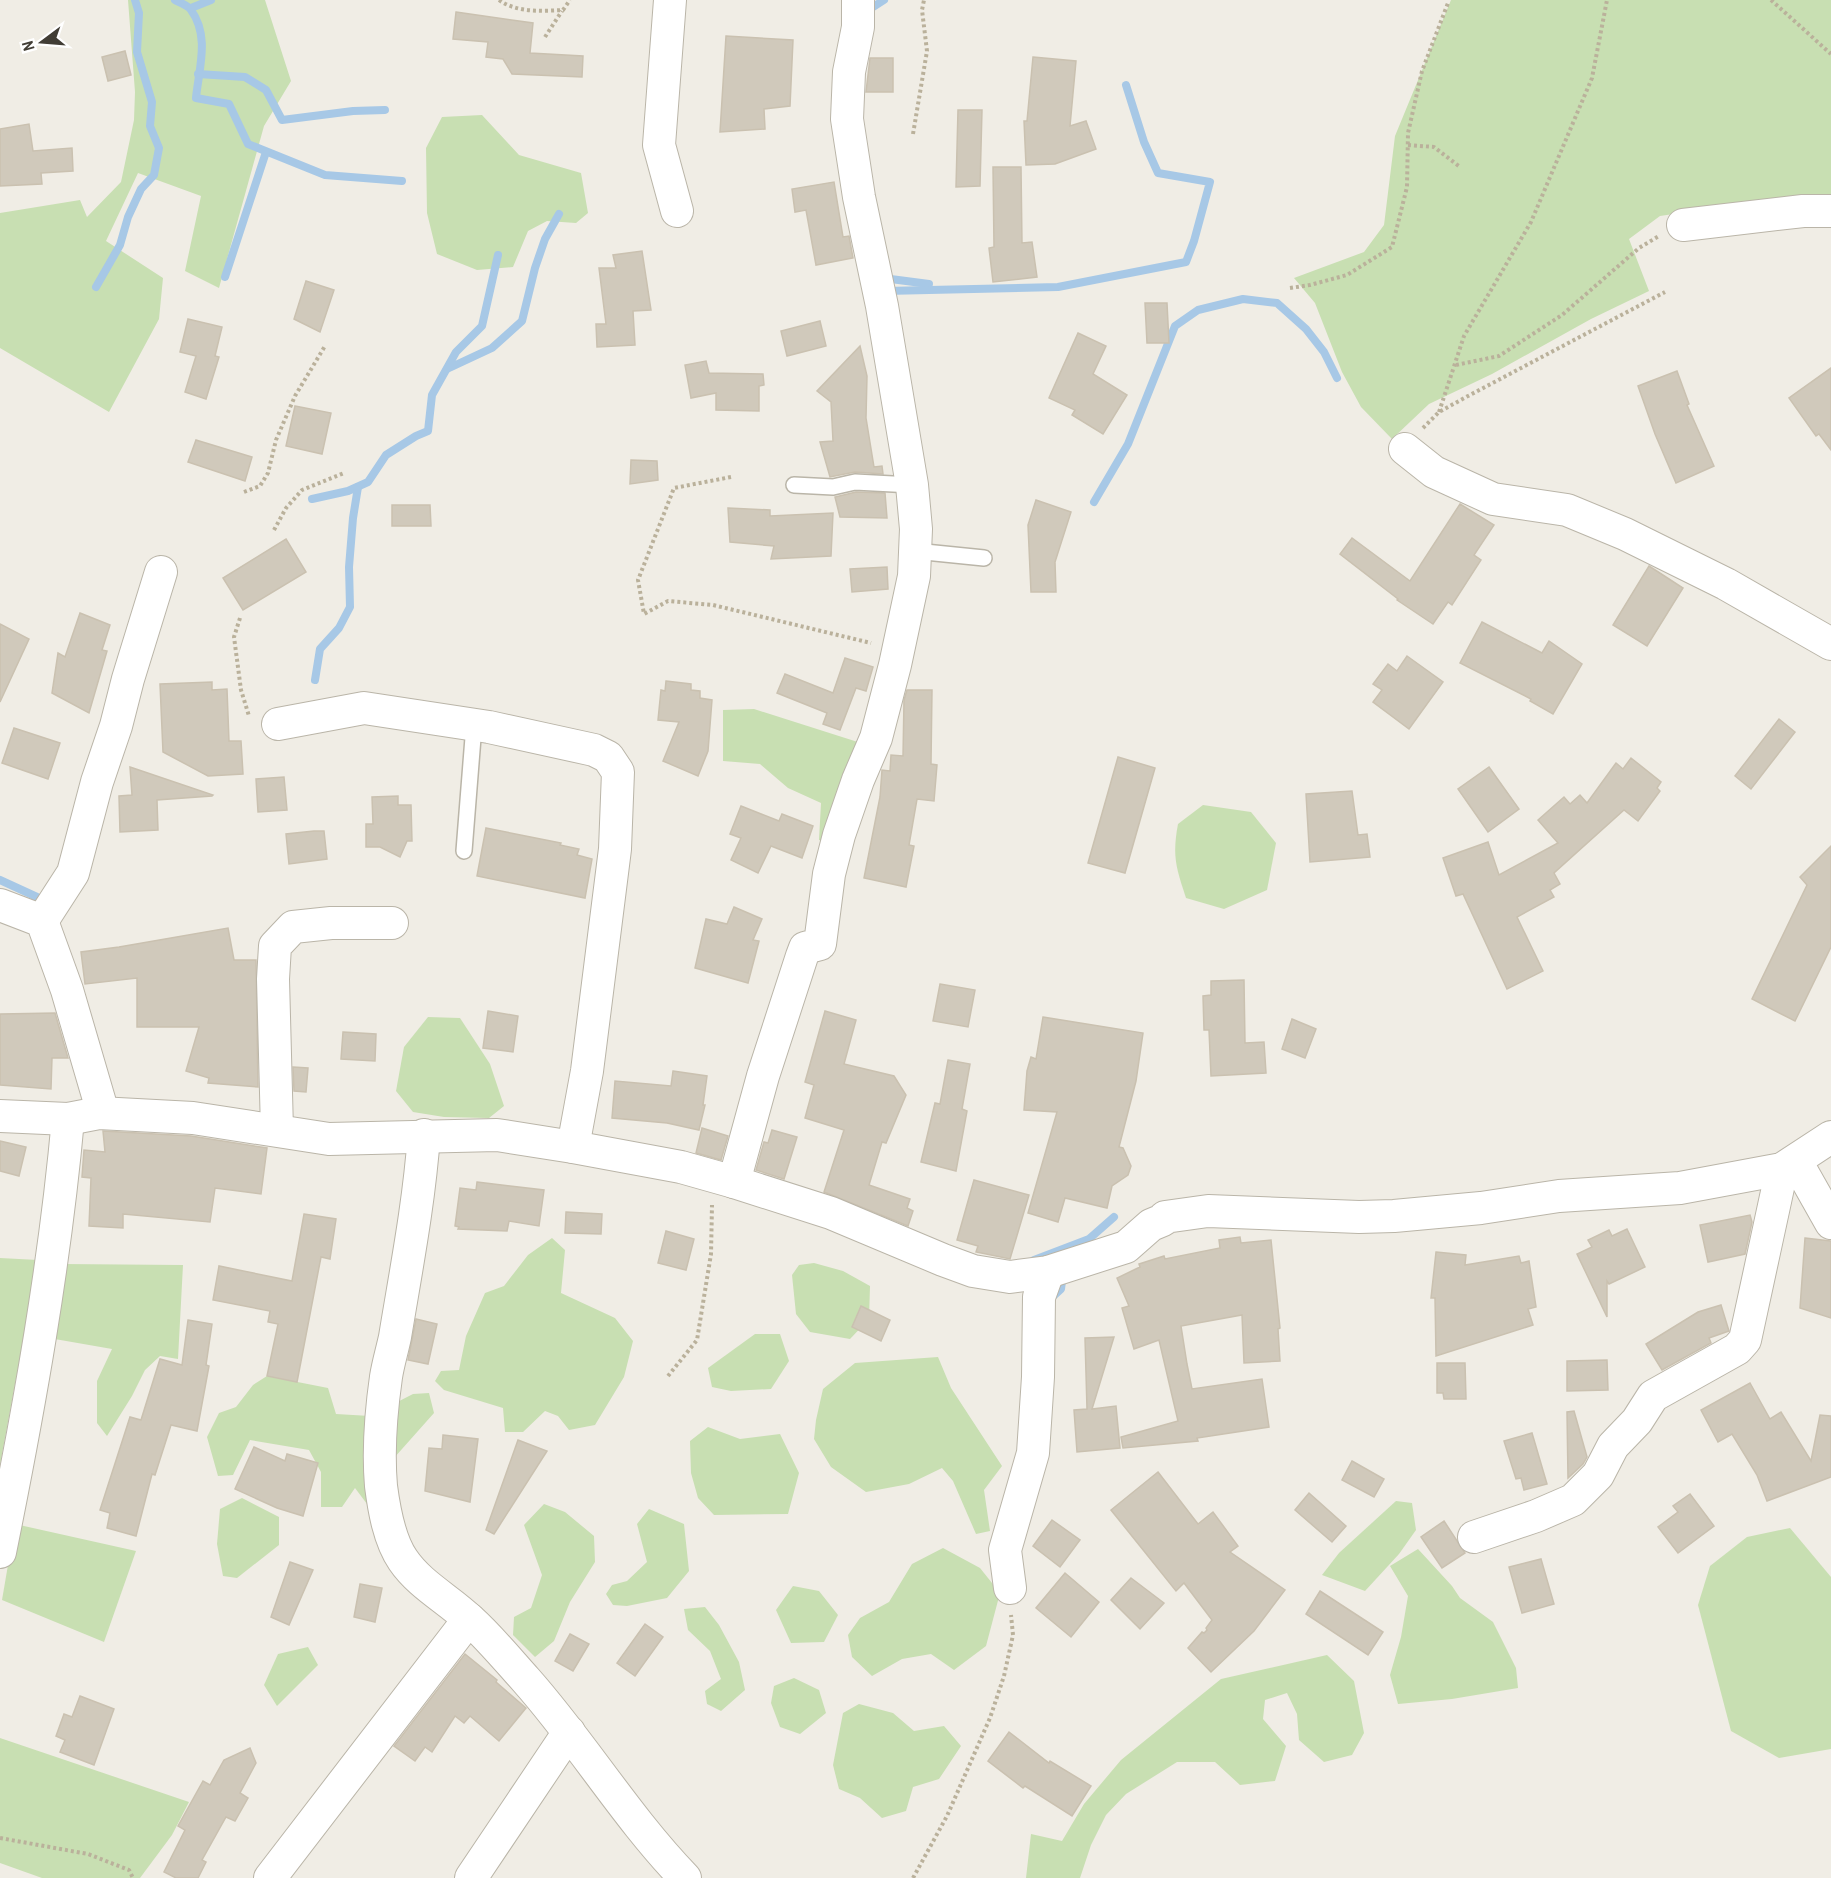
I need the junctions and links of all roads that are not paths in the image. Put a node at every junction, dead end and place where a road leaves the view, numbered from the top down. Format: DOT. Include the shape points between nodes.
graph roads {
  1 [pos="670,0"];
  2 [pos="858,0"];
  3 [pos="676,211"];
  4 [pos="1831,211"];
  5 [pos="1683,225"];
  6 [pos="1405,449"];
  7 [pos="912,484"];
  8 [pos="794,485"];
  9 [pos="915,551"];
  10 [pos="984,558"];
  11 [pos="161,572"];
  12 [pos="1831,644"];
  13 [pos="278,724"];
  14 [pos="474,725"];
  15 [pos="464,852"];
  16 [pos="0,905"];
  17 [pos="42,921"];
  18 [pos="392,923"];
  19 [pos="103,1113"];
  20 [pos="0,1116"];
  21 [pos="68,1119"];
  22 [pos="277,1130"];
  23 [pos="424,1135"];
  24 [pos="1831,1137"];
  25 [pos="573,1147"];
  26 [pos="1789,1165"];
  27 [pos="724,1179"];
  28 [pos="1831,1223"];
  29 [pos="1048,1272"];
  30 [pos="1474,1537"];
  31 [pos="0,1552"];
  32 [pos="1010,1588"];
  33 [pos="469,1619"];
  34 [pos="569,1732"];
  35 [pos="270,1878"];
  36 [pos="471,1878"];
  37 [pos="685,1878"];
  1 -- 3 [label="street" via="659,145"];
  2 -- 7 [label="street" via="847,119"];
  4 -- 5 [label="street"];
  6 -- 12 [label="street" via="1434,472 1493,500 1567,510 1625,534 1726,584"];
  7 -- 8 [label="lane"];
  7 -- 9 [label="street"];
  9 -- 10 [label="lane"];
  9 -- 27 [label="street" via="914,576 876,738 858,780 829,874 820,944 805,948"];
  11 -- 17 [label="street" via="73,873"];
  13 -- 14 [label="street" via="364,708"];
  14 -- 15 [label="lane"];
  14 -- 25 [label="street" via="594,750 608,757 618,772 615,849 587,1071"];
  16 -- 17 [label="street"];
  17 -- 19 [label="street"];
  18 -- 22 [label="street" via="293,927 275,946"];
  19 -- 21 [label="street"];
  19 -- 22 [label="street" via="193,1118"];
  20 -- 21 [label="street"];
  21 -- 31 [label="street" via="49,1274"];
  22 -- 23 [label="street" via="329,1139"];
  23 -- 25 [label="street" via="497,1135"];
  23 -- 33 [label="street" via="416,1212 386,1376 381,1486 387,1519 402,1560 429,1589"];
  24 -- 26 [label="street"];
  25 -- 27 [label="street"];
  26 -- 28 [label="street"];
  26 -- 29 [label="street" via="1680,1188 1559,1196 1394,1216 1185,1213 1151,1225 1126,1247"];
  26 -- 30 [label="street" via="1745,1340 1653,1396 1613,1446 1598,1475 1573,1500"];
  27 -- 29 [label="street" via="831,1213 973,1271 1010,1277"];
  29 -- 32 [label="street" via="1039,1297 1033,1453 1005,1550"];
  33 -- 34 [label="street"];
  33 -- 35 [label="street"];
  34 -- 36 [label="street"];
  34 -- 37 [label="street" via="658,1851"];
}
